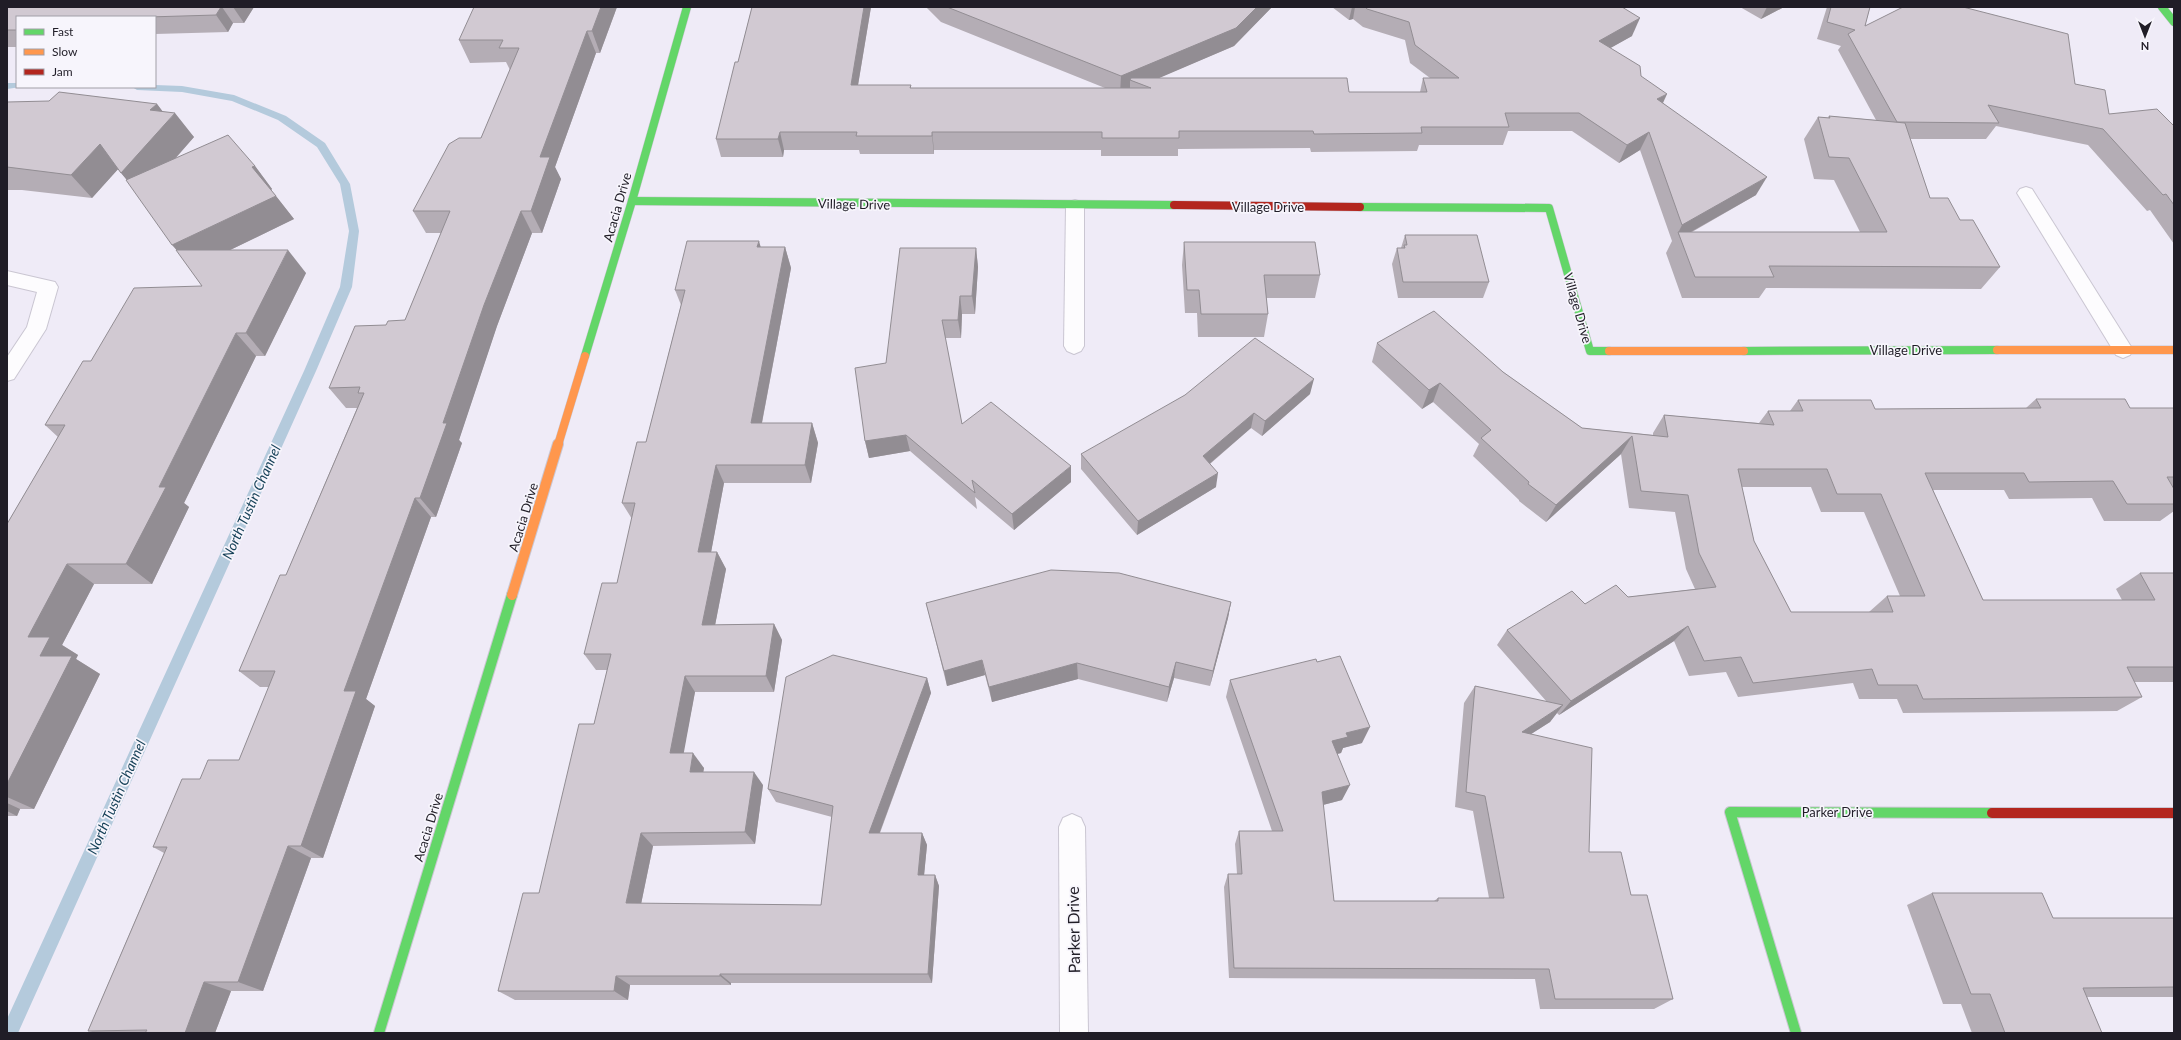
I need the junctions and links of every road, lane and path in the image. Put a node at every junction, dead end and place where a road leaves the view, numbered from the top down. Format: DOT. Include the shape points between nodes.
graph roads {
  1 [pos="687,7"];
  2 [pos="2162,7"];
  3 [pos="2174,22"];
  4 [pos="2026,193"];
  5 [pos="632,201"];
  6 [pos="1075,206"];
  7 [pos="7,278"];
  8 [pos="1074,346"];
  9 [pos="2123,350"];
  10 [pos="2174,350"];
  11 [pos="7,373"];
  12 [pos="2174,813"];
  13 [pos="1072,827"];
  14 [pos="378,1033"];
  15 [pos="1074,1033"];
  16 [pos="1796,1033"];
  1 -- 5 [label="street, Acacia Drive"];
  2 -- 3 [label="street"];
  4 -- 9 [label="street"];
  5 -- 6 [label="street, Village Drive"];
  5 -- 14 [label="street, Acacia Drive"];
  6 -- 8 [label="street"];
  6 -- 9 [label="street, Village Drive" via="1549,208 1590,350"];
  7 -- 11 [label="street" via="48,287 36,329"];
  9 -- 10 [label="street, Village Drive"];
  12 -- 16 [label="street, Parker Drive" via="1730,812"];
  13 -- 15 [label="street, Parker Drive"];
}
